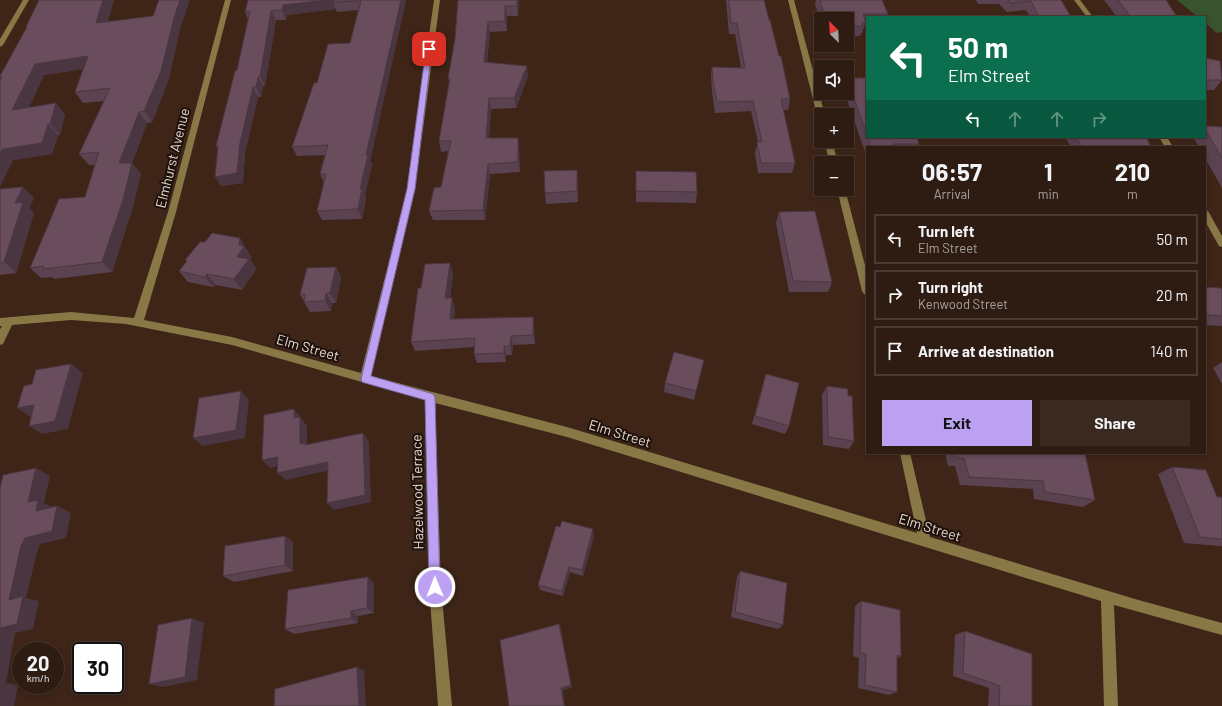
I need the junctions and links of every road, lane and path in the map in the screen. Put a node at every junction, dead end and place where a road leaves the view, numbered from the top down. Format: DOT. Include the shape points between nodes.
graph roads {
  1 [pos="26,0"];
  2 [pos="228,0"];
  3 [pos="437,0"];
  4 [pos="791,0"];
  5 [pos="1077,0"];
  6 [pos="1089,16"];
  7 [pos="0,45"];
  8 [pos="819,108"];
  9 [pos="843,196"];
  10 [pos="1206,215"];
  11 [pos="1222,244"];
  12 [pos="866,287"];
  13 [pos="4,322"];
  14 [pos="138,322"];
  15 [pos="0,341"];
  16 [pos="365,379"];
  17 [pos="430,397"];
  18 [pos="904,454"];
  19 [pos="925,541"];
  20 [pos="1107,596"];
  21 [pos="1222,630"];
  22 [pos="444,706"];
  23 [pos="1111,706"];
  1 -- 7 [label="street"];
  2 -- 14 [label="street, Elmhurst Avenue" via="172,212"];
  3 -- 16 [label="street" via="411,189"];
  4 -- 8 [label="street"];
  5 -- 6 [label="street"];
  9 -- 12 [label="street"];
  10 -- 11 [label="street"];
  13 -- 14 [label="street, Elm Street" via="71,316"];
  13 -- 15 [label="street"];
  14 -- 16 [label="street, Elm Street" via="232,341"];
  16 -- 17 [label="street, Elm Street"];
  17 -- 19 [label="street, Elm Street" via="574,435"];
  17 -- 22 [label="street, Hazelwood Terrace" via="435,587"];
  18 -- 19 [label="street"];
  19 -- 20 [label="street, Elm Street"];
  20 -- 21 [label="street, Elm Street"];
  20 -- 23 [label="street"];
}
